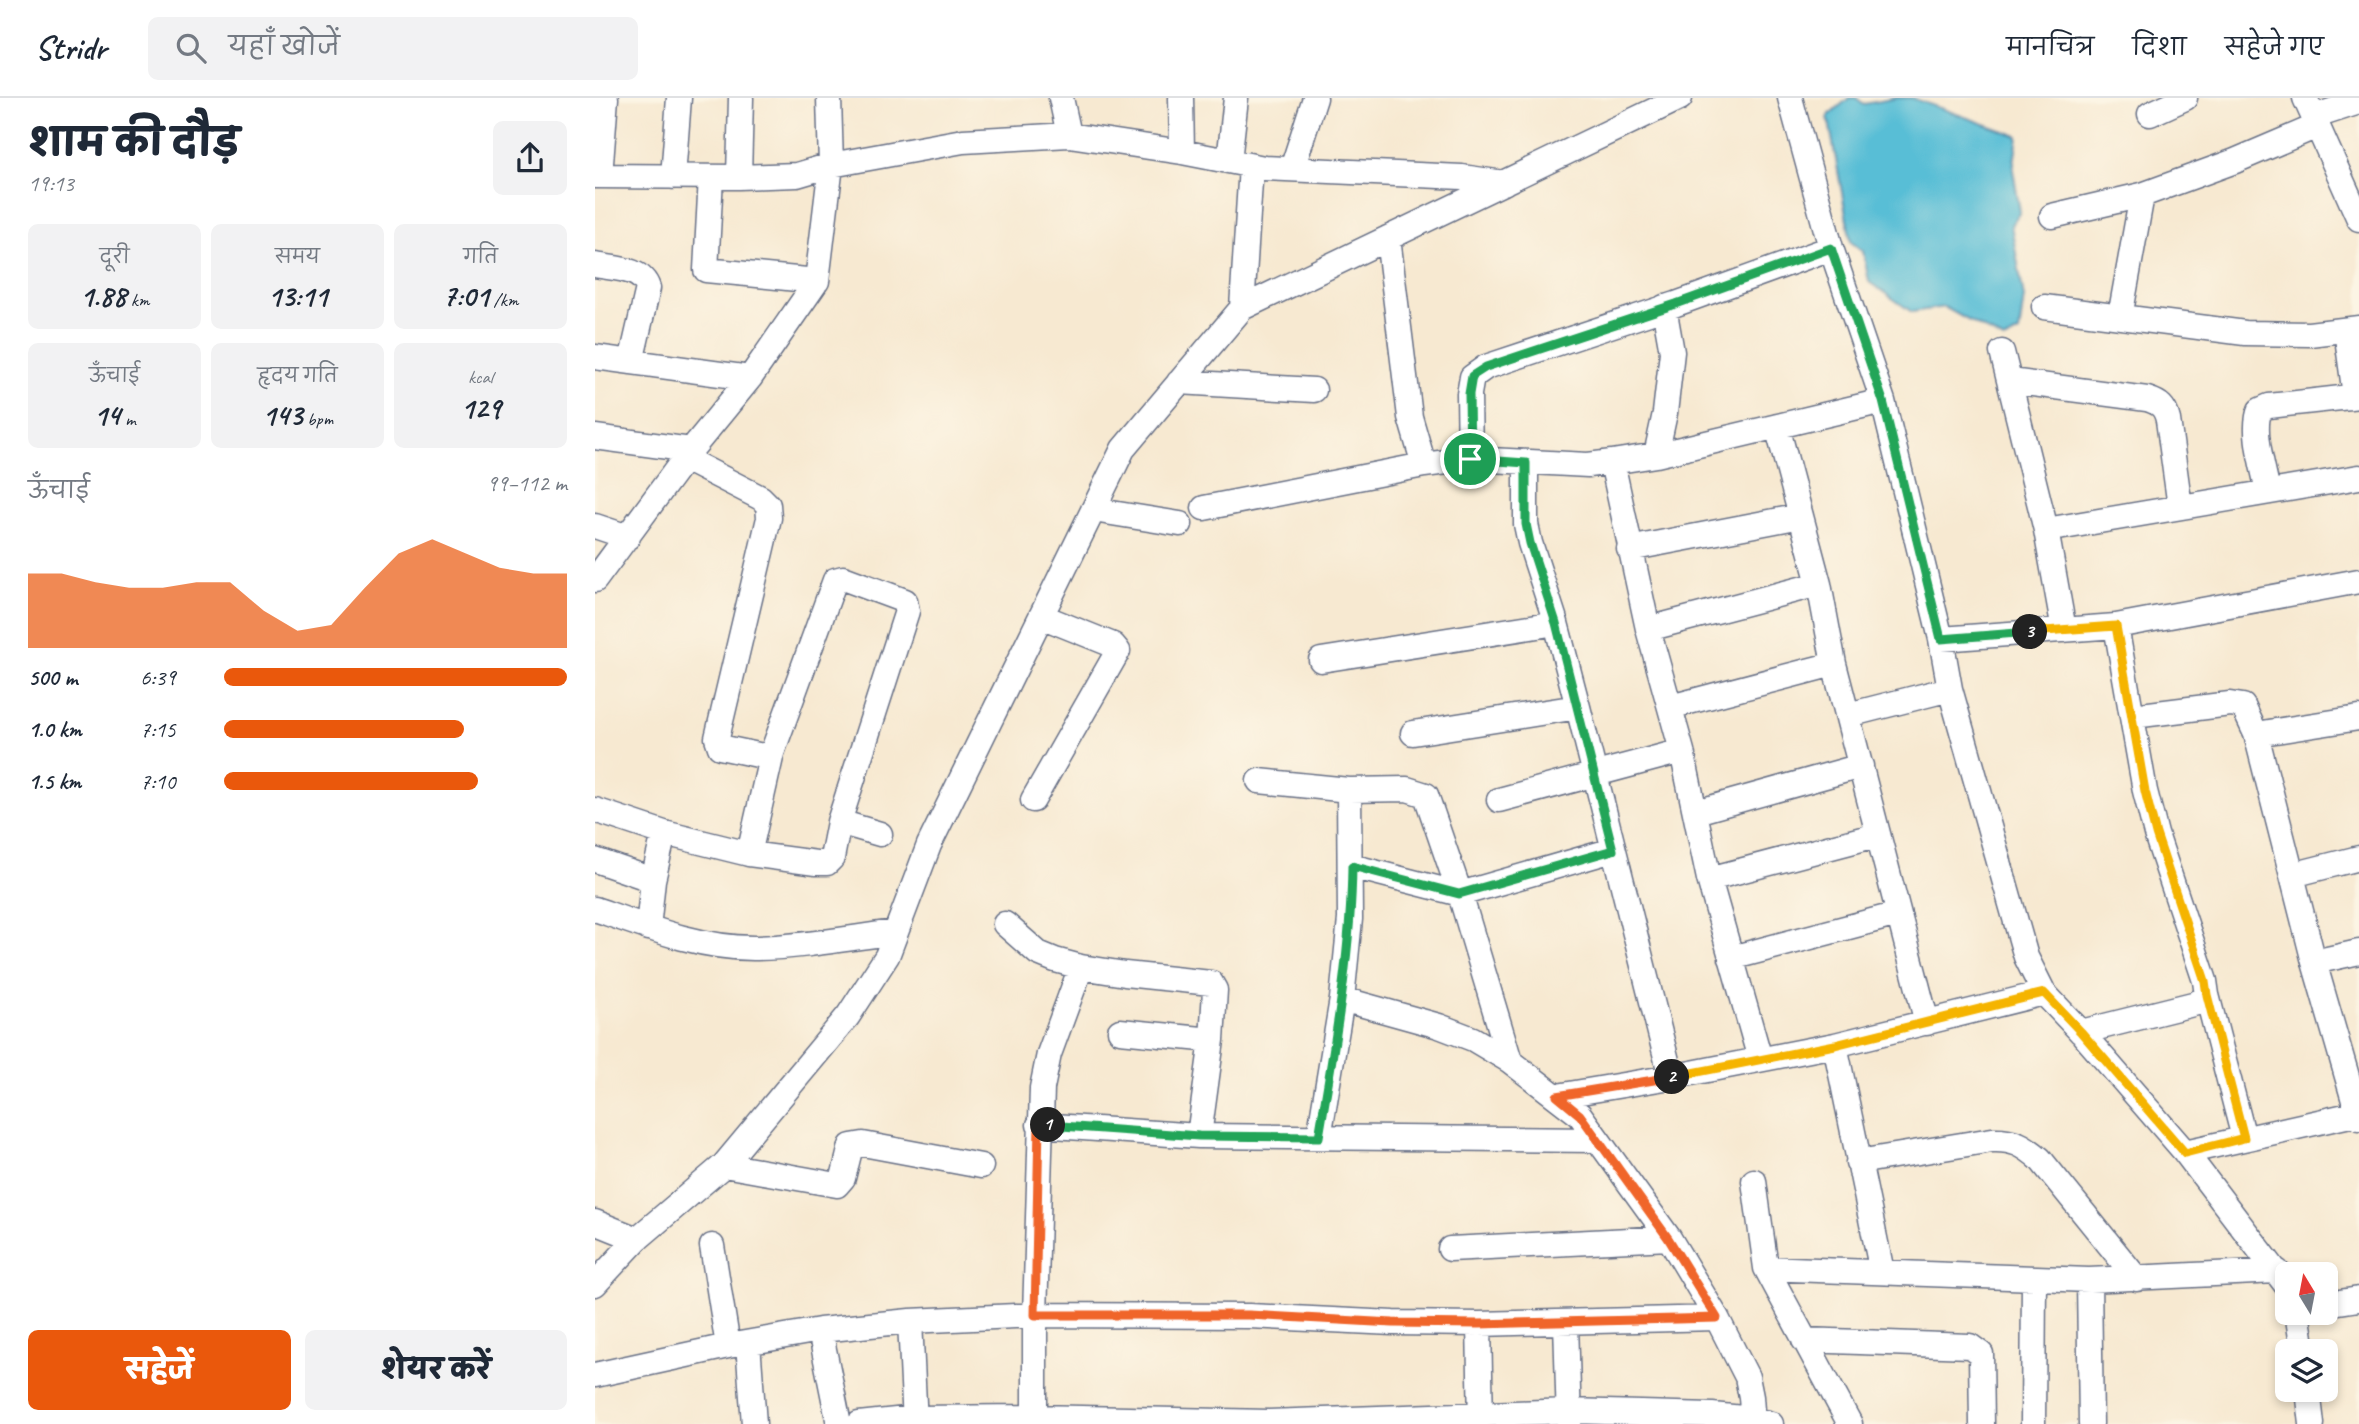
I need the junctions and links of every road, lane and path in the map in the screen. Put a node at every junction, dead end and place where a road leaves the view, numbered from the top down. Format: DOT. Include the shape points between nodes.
graph roads {
  1 [pos="607,98"];
  2 [pos="679,98"];
  3 [pos="741,98"];
  4 [pos="829,98"];
  5 [pos="1061,98"];
  6 [pos="1181,98"];
  7 [pos="1235,98"];
  8 [pos="1315,98"];
  9 [pos="1681,98"];
  10 [pos="1790,98"];
  11 [pos="2185,98"];
  12 [pos="2359,102"];
  13 [pos="2150,114"];
  14 [pos="2312,114"];
  15 [pos="1069,135"];
  16 [pos="1182,152"];
  17 [pos="1240,163"];
  18 [pos="831,165"];
  19 [pos="1291,169"];
  20 [pos="597,176"];
  21 [pos="673,177"];
  22 [pos="711,177"];
  23 [pos="739,177"];
  24 [pos="1504,183"];
  25 [pos="2142,195"];
  26 [pos="2052,216"];
  27 [pos="2359,219"];
  28 [pos="1388,238"];
  29 [pos="1831,248"];
  30 [pos="595,265"];
  31 [pos="817,281"];
  32 [pos="1670,305"];
  33 [pos="2044,307"];
  34 [pos="1242,308"];
  35 [pos="2120,317"];
  36 [pos="2352,329"];
  37 [pos="2002,352"];
  38 [pos="595,357"];
  39 [pos="631,362"];
  40 [pos="750,378"];
  41 [pos="2010,381"];
  42 [pos="1179,382"];
  43 [pos="1314,390"];
  44 [pos="2357,396"];
  45 [pos="1883,401"];
  46 [pos="1777,426"];
  47 [pos="595,437"];
  48 [pos="688,455"];
  49 [pos="1656,455"];
  50 [pos="1470,459"];
  51 [pos="1612,462"];
  52 [pos="1526,463"];
  53 [pos="1424,465"];
  54 [pos="2359,477"];
  55 [pos="2268,492"];
  56 [pos="2181,507"];
  57 [pos="1204,508"];
  58 [pos="1093,510"];
  59 [pos="1801,516"];
  60 [pos="1180,524"];
  61 [pos="595,526"];
  62 [pos="2046,530"];
  63 [pos="628,537"];
  64 [pos="1629,549"];
  65 [pos="595,580"];
  66 [pos="2359,581"];
  67 [pos="1819,584"];
  68 [pos="1041,616"];
  69 [pos="1556,623"];
  70 [pos="2116,626"];
  71 [pos="1648,629"];
  72 [pos="2064,629"];
  73 [pos="1941,639"];
  74 [pos="1321,660"];
  75 [pos="1834,664"];
  76 [pos="1950,689"];
  77 [pos="1578,707"];
  78 [pos="1669,707"];
  79 [pos="1847,715"];
  80 [pos="2133,716"];
  81 [pos="2359,718"];
  82 [pos="1413,733"];
  83 [pos="2256,734"];
  84 [pos="1682,751"];
  85 [pos="772,753"];
  86 [pos="1861,766"];
  87 [pos="1595,773"];
  88 [pos="1259,781"];
  89 [pos="1349,790"];
  90 [pos="1033,800"];
  91 [pos="1499,800"];
  92 [pos="595,810"];
  93 [pos="1696,812"];
  94 [pos="839,822"];
  95 [pos="664,833"];
  96 [pos="880,834"];
  97 [pos="1877,835"];
  98 [pos="1613,850"];
  99 [pos="749,854"];
  100 [pos="2359,858"];
  101 [pos="595,860"];
  102 [pos="1352,866"];
  103 [pos="2292,875"];
  104 [pos="1709,879"];
  105 [pos="653,880"];
  106 [pos="1459,894"];
  107 [pos="595,909"];
  108 [pos="1898,914"];
  109 [pos="1005,924"];
  110 [pos="647,928"];
  111 [pos="896,932"];
  112 [pos="2359,952"];
  113 [pos="1731,958"];
  114 [pos="2314,962"];
  115 [pos="1081,967"];
  116 [pos="2044,993"];
  117 [pos="2207,995"];
  118 [pos="1342,999"];
  119 [pos="1927,1023"];
  120 [pos="1120,1031"];
  121 [pos="2081,1032"];
  122 [pos="1212,1040"];
  123 [pos="1835,1045"];
  124 [pos="1760,1059"];
  125 [pos="1510,1061"];
  126 [pos="1671,1077"];
  127 [pos="1557,1096"];
  128 [pos="2359,1115"];
  129 [pos="1039,1125"];
  130 [pos="1199,1136"];
  131 [pos="1319,1137"];
  132 [pos="2244,1138"];
  133 [pos="1598,1140"];
  134 [pos="2185,1153"];
  135 [pos="1858,1162"];
  136 [pos="724,1165"];
  137 [pos="981,1166"];
  138 [pos="1754,1181"];
  139 [pos="595,1222"];
  140 [pos="1668,1238"];
  141 [pos="637,1239"];
  142 [pos="712,1246"];
  143 [pos="1450,1249"];
  144 [pos="1766,1268"];
  145 [pos="2275,1269"];
  146 [pos="1882,1272"];
  147 [pos="2275,1278"];
  148 [pos="2034,1279"];
  149 [pos="2137,1279"];
  150 [pos="2089,1280"];
  151 [pos="595,1284"];
  152 [pos="2359,1298"];
  153 [pos="2338,1302"];
  154 [pos="1035,1315"];
  155 [pos="1717,1318"];
  156 [pos="910,1321"];
  157 [pos="1566,1322"];
  158 [pos="1479,1324"];
  159 [pos="820,1330"];
  160 [pos="1804,1340"];
  161 [pos="738,1345"];
  162 [pos="595,1375"];
  163 [pos="2309,1402"];
  164 [pos="1035,1417"];
  165 [pos="1570,1417"];
  166 [pos="1481,1418"];
  167 [pos="1644,1418"];
  168 [pos="1424,1420"];
  169 [pos="1712,1420"];
  170 [pos="915,1421"];
  171 [pos="1062,1421"];
  172 [pos="1759,1422"];
  173 [pos="1222,1423"];
  174 [pos="754,1424"];
  175 [pos="839,1424"];
  176 [pos="859,1424"];
  177 [pos="1850,1424"];
  178 [pos="1982,1424"];
  179 [pos="2033,1424"];
  180 [pos="2091,1424"];
  181 [pos="2312,1424"];
  1 -- 20 [label="street"];
  2 -- 21 [label="street"];
  3 -- 23 [label="street"];
  4 -- 18 [label="street"];
  5 -- 15 [label="street"];
  6 -- 16 [label="street"];
  7 -- 17 [label="street"];
  8 -- 19 [label="street"];
  9 -- 24 [label="street"];
  10 -- 29 [label="street"];
  11 -- 13 [label="street"];
  12 -- 14 [label="street"];
  14 -- 25 [label="street" via="2235,161"];
  14 -- 27 [label="street"];
  15 -- 16 [label="street"];
  15 -- 18 [label="street" via="963,141"];
  16 -- 17 [label="street"];
  17 -- 19 [label="street"];
  17 -- 34 [label="street"];
  18 -- 23 [label="street" via="797,175"];
  18 -- 31 [label="street"];
  19 -- 24 [label="street"];
  20 -- 21 [label="street"];
  21 -- 22 [label="street"];
  22 -- 23 [label="street"];
  22 -- 31 [label="street" via="706,270"];
  24 -- 28 [label="street"];
  25 -- 26 [label="street"];
  25 -- 35 [label="street"];
  28 -- 34 [label="street"];
  28 -- 53 [label="street" via="1411,416"];
  29 -- 32 [label="street"];
  29 -- 45 [label="street"];
  30 -- 39 [label="street" via="645,278 648,288"];
  31 -- 40 [label="street"];
  32 -- 49 [label="street" via="1672,352"];
  32 -- 50 [label="street" via="1486,367 1472,376"];
  33 -- 35 [label="street"];
  34 -- 42 [label="street"];
  35 -- 36 [label="street" via="2256,334"];
  36 -- 44 [label="street"];
  37 -- 41 [label="street"];
  38 -- 39 [label="street"];
  39 -- 40 [label="street"];
  40 -- 48 [label="street"];
  41 -- 56 [label="street" via="2159,402 2168,420"];
  41 -- 62 [label="street"];
  42 -- 43 [label="street"];
  42 -- 58 [label="street" via="1123,449"];
  44 -- 55 [label="street" via="2260,410 2256,429"];
  45 -- 46 [label="street"];
  45 -- 73 [label="street"];
  46 -- 49 [label="street"];
  46 -- 59 [label="street"];
  47 -- 48 [label="street"];
  48 -- 63 [label="street"];
  48 -- 85 [label="street" via="768,505 769,518 717,744 763,756"];
  49 -- 51 [label="street"];
  50 -- 52 [label="street"];
  50 -- 53 [label="street"];
  51 -- 52 [label="street"];
  51 -- 64 [label="street"];
  52 -- 69 [label="street" via="1526,524"];
  53 -- 57 [label="street"];
  54 -- 55 [label="street"];
  55 -- 56 [label="street"];
  56 -- 62 [label="street"];
  58 -- 60 [label="street"];
  58 -- 68 [label="street"];
  59 -- 64 [label="street"];
  59 -- 67 [label="street"];
  61 -- 63 [label="street"];
  62 -- 72 [label="street"];
  63 -- 65 [label="street"];
  64 -- 71 [label="street"];
  66 -- 70 [label="street"];
  67 -- 71 [label="street"];
  67 -- 75 [label="street"];
  68 -- 90 [label="street" via="1118,651"];
  68 -- 111 [label="street" via="929,845"];
  69 -- 74 [label="street"];
  69 -- 77 [label="street"];
  70 -- 72 [label="street"];
  70 -- 80 [label="street"];
  71 -- 78 [label="street"];
  72 -- 73 [label="street"];
  73 -- 76 [label="street"];
  75 -- 78 [label="street"];
  75 -- 79 [label="street"];
  76 -- 79 [label="street"];
  76 -- 116 [label="street" via="2015,924"];
  77 -- 82 [label="street"];
  77 -- 87 [label="street"];
  78 -- 84 [label="street"];
  79 -- 86 [label="street"];
  80 -- 83 [label="street" via="2237,704 2243,706"];
  80 -- 117 [label="street" via="2156,834"];
  81 -- 83 [label="street"];
  83 -- 103 [label="street"];
  84 -- 87 [label="street"];
  84 -- 93 [label="street"];
  85 -- 94 [label="street" via="835,580 905,601 907,611"];
  85 -- 99 [label="street"];
  86 -- 93 [label="street"];
  86 -- 97 [label="street"];
  87 -- 91 [label="street"];
  87 -- 98 [label="street"];
  88 -- 89 [label="street"];
  89 -- 102 [label="street"];
  89 -- 106 [label="street" via="1408,789 1426,795"];
  92 -- 95 [label="street"];
  93 -- 104 [label="street"];
  94 -- 96 [label="street"];
  94 -- 99 [label="street" via="827,863"];
  95 -- 99 [label="street"];
  95 -- 105 [label="street"];
  97 -- 104 [label="street"];
  97 -- 108 [label="street"];
  98 -- 106 [label="street"];
  98 -- 126 [label="street"];
  100 -- 103 [label="street"];
  101 -- 105 [label="street"];
  102 -- 106 [label="street"];
  102 -- 118 [label="street"];
  103 -- 114 [label="street"];
  104 -- 113 [label="street"];
  105 -- 110 [label="street"];
  106 -- 125 [label="street"];
  107 -- 110 [label="street"];
  108 -- 113 [label="street"];
  108 -- 119 [label="street"];
  109 -- 115 [label="street" via="1038,953"];
  110 -- 111 [label="street" via="754,948"];
  111 -- 136 [label="street" via="887,956 848,1016"];
  112 -- 114 [label="street"];
  113 -- 124 [label="street"];
  114 -- 128 [label="street"];
  115 -- 122 [label="street" via="1211,983 1215,990"];
  115 -- 129 [label="street" via="1047,1062"];
  116 -- 119 [label="street"];
  116 -- 121 [label="street"];
  117 -- 121 [label="street" via="2197,1003"];
  117 -- 132 [label="street"];
  118 -- 125 [label="street" via="1439,1026"];
  118 -- 131 [label="street"];
  119 -- 123 [label="street"];
  120 -- 122 [label="street"];
  121 -- 134 [label="street"];
  122 -- 130 [label="street"];
  123 -- 124 [label="street"];
  123 -- 135 [label="street"];
  124 -- 126 [label="street"];
  125 -- 127 [label="street"];
  126 -- 127 [label="street"];
  127 -- 133 [label="street" via="1580,1115"];
  128 -- 132 [label="street"];
  129 -- 130 [label="street"];
  129 -- 154 [label="street"];
  130 -- 131 [label="street"];
  131 -- 133 [label="street"];
  132 -- 134 [label="street"];
  133 -- 140 [label="street"];
  134 -- 145 [label="street"];
  135 -- 146 [label="street"];
  135 -- 149 [label="street" via="1992,1140 2008,1139 2026,1146"];
  136 -- 137 [label="street" via="837,1185 851,1146 863,1144"];
  136 -- 141 [label="street"];
  138 -- 144 [label="street"];
  139 -- 141 [label="street"];
  140 -- 143 [label="street"];
  140 -- 155 [label="street"];
  141 -- 151 [label="street"];
  142 -- 161 [label="street"];
  144 -- 146 [label="street"];
  144 -- 160 [label="street"];
  146 -- 148 [label="street"];
  147 -- 149 [label="street"];
  148 -- 150 [label="street"];
  148 -- 179 [label="street"];
  149 -- 150 [label="street"];
  150 -- 180 [label="street"];
  152 -- 153 [label="street"];
  154 -- 156 [label="street"];
  154 -- 158 [label="street" via="1249,1315"];
  154 -- 164 [label="street"];
  155 -- 157 [label="street"];
  155 -- 172 [label="street" via="1747,1377"];
  156 -- 159 [label="street"];
  156 -- 170 [label="street"];
  157 -- 158 [label="street"];
  157 -- 165 [label="street"];
  158 -- 166 [label="street"];
  159 -- 161 [label="street"];
  159 -- 175 [label="street"];
  160 -- 177 [label="street"];
  160 -- 178 [label="street" via="1970,1346 1980,1354"];
  161 -- 162 [label="street"];
  161 -- 174 [label="street"];
  163 -- 181 [label="street"];
  164 -- 170 [label="street"];
  164 -- 171 [label="street"];
  165 -- 166 [label="street"];
  165 -- 167 [label="street"];
  166 -- 168 [label="street"];
  167 -- 169 [label="street"];
  168 -- 173 [label="street"];
  169 -- 172 [label="street"];
  170 -- 176 [label="street"];
  171 -- 173 [label="street"];
}
